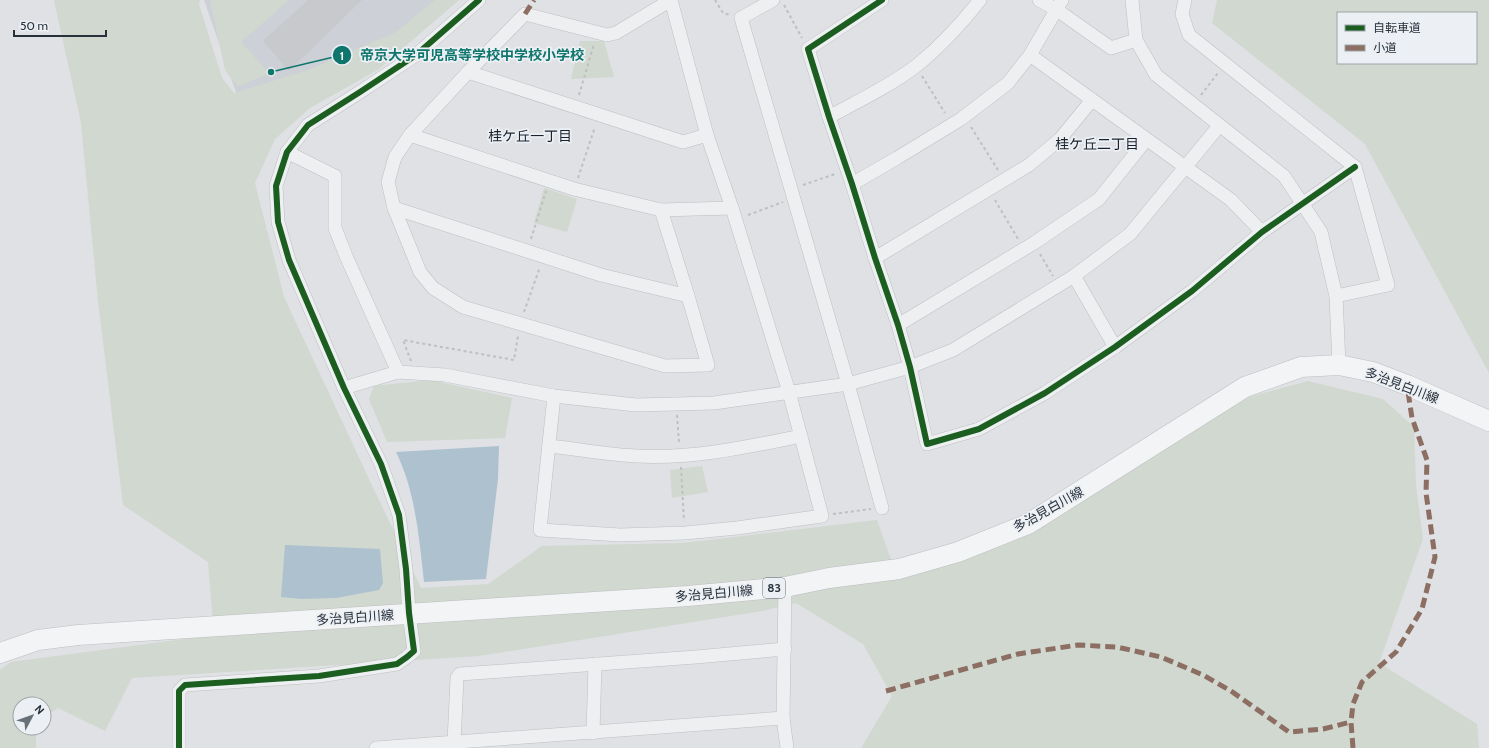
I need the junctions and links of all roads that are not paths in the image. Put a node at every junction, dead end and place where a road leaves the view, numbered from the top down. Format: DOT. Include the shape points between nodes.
graph roads {
  1 [pos="479,0"];
  2 [pos="671,0"];
  3 [pos="773,0"];
  4 [pos="882,0"];
  5 [pos="980,0"];
  6 [pos="1039,0"];
  7 [pos="1132,0"];
  8 [pos="1186,0"];
  9 [pos="1060,5"];
  10 [pos="1136,40"];
  11 [pos="1030,55"];
  12 [pos="468,72"];
  13 [pos="1092,100"];
  14 [pos="829,117"];
  15 [pos="1219,126"];
  16 [pos="410,135"];
  17 [pos="707,136"];
  18 [pos="1146,140"];
  19 [pos="287,152"];
  20 [pos="1355,167"];
  21 [pos="1185,168"];
  22 [pos="852,184"];
  23 [pos="1303,203"];
  24 [pos="394,208"];
  25 [pos="661,210"];
  26 [pos="734,213"];
  27 [pos="1262,232"];
  28 [pos="875,258"];
  29 [pos="1074,276"];
  30 [pos="688,296"];
  31 [pos="1336,296"];
  32 [pos="898,325"];
  33 [pos="1115,347"];
  34 [pos="1339,365"];
  35 [pos="910,367"];
  36 [pos="398,372"];
  37 [pos="848,384"];
  38 [pos="344,388"];
  39 [pos="789,392"];
  40 [pos="554,396"];
  41 [pos="1489,421"];
  42 [pos="801,436"];
  43 [pos="549,446"];
  44 [pos="882,508"];
  45 [pos="785,587"];
  46 [pos="409,613"];
  47 [pos="785,649"];
  48 [pos="0,653"];
  49 [pos="595,664"];
  50 [pos="783,718"];
  51 [pos="593,733"];
  52 [pos="454,742"];
  53 [pos="179,748"];
  54 [pos="376,748"];
  55 [pos="786,748"];
  1 -- 19 [label="street" via="416,55 308,125"];
  2 -- 12 [label="street" via="616,33 606,35 525,14"];
  2 -- 17 [label="street"];
  3 -- 37 [label="street" via="741,18"];
  4 -- 14 [label="street" via="808,49"];
  5 -- 14 [label="street" via="955,30 916,66"];
  6 -- 9 [label="street"];
  7 -- 10 [label="street"];
  8 -- 20 [label="street" via="1182,14 1189,35"];
  9 -- 10 [label="street" via="1111,48"];
  9 -- 11 [label="street"];
  10 -- 15 [label="street" via="1156,75"];
  11 -- 13 [label="street"];
  11 -- 22 [label="street" via="1008,82 964,117"];
  12 -- 16 [label="street"];
  12 -- 17 [label="street" via="683,142"];
  13 -- 18 [label="street"];
  13 -- 28 [label="street" via="1060,139 1029,165"];
  14 -- 22 [label="street"];
  15 -- 21 [label="street"];
  15 -- 23 [label="street" via="1284,176"];
  16 -- 24 [label="street" via="395,157 388,182"];
  16 -- 25 [label="street" via="574,189"];
  17 -- 26 [label="street"];
  18 -- 21 [label="street"];
  18 -- 32 [label="street" via="1100,199 1029,246"];
  19 -- 36 [label="street" via="335,176 335,228"];
  19 -- 38 [label="street" via="276,186 278,222 289,260"];
  20 -- 23 [label="street"];
  20 -- 31 [label="street" via="1388,285"];
  21 -- 27 [label="street" via="1231,200"];
  21 -- 29 [label="street" via="1130,234"];
  22 -- 28 [label="street"];
  23 -- 27 [label="street"];
  23 -- 31 [label="street" via="1321,232"];
  24 -- 30 [label="street" via="601,275"];
  24 -- 30 [label="street" via="420,272 433,288 463,307 665,366 708,365"];
  25 -- 26 [label="street"];
  25 -- 30 [label="street"];
  26 -- 39 [label="street"];
  27 -- 33 [label="street" via="1192,291"];
  28 -- 32 [label="street"];
  29 -- 33 [label="street"];
  29 -- 35 [label="street" via="953,350"];
  31 -- 34 [label="street"];
  32 -- 35 [label="street"];
  33 -- 35 [label="street" via="1045,394 979,429 928,444"];
  34 -- 41 [label="main road, 多治見白川線 / 83" via="1373,372 1400,382"];
  34 -- 45 [label="main road, 多治見白川線 / 83" via="1301,367 1245,388 1028,524 965,549 899,569 829,578"];
  35 -- 37 [label="street"];
  36 -- 38 [label="street"];
  36 -- 40 [label="street" via="445,375"];
  37 -- 39 [label="street"];
  37 -- 44 [label="street"];
  38 -- 46 [label="street" via="381,464 399,515"];
  39 -- 40 [label="street" via="714,403 636,405"];
  39 -- 42 [label="street"];
  40 -- 43 [label="street"];
  42 -- 43 [label="street" via="732,450 680,455 637,456"];
  42 -- 43 [label="street" via="822,516 685,533 620,535 540,530"];
  45 -- 46 [label="main road, 多治見白川線 / 83" via="688,596"];
  45 -- 47 [label="street"];
  46 -- 48 [label="main road, 多治見白川線 / 83" via="78,635 38,640"];
  46 -- 53 [label="street" via="414,651 397,664 319,676 185,685 179,691"];
  47 -- 49 [label="street"];
  47 -- 50 [label="street"];
  49 -- 51 [label="street"];
  49 -- 52 [label="street" via="460,674 457,678"];
  50 -- 51 [label="street"];
  50 -- 55 [label="street"];
  51 -- 52 [label="street"];
  52 -- 54 [label="street"];
}
